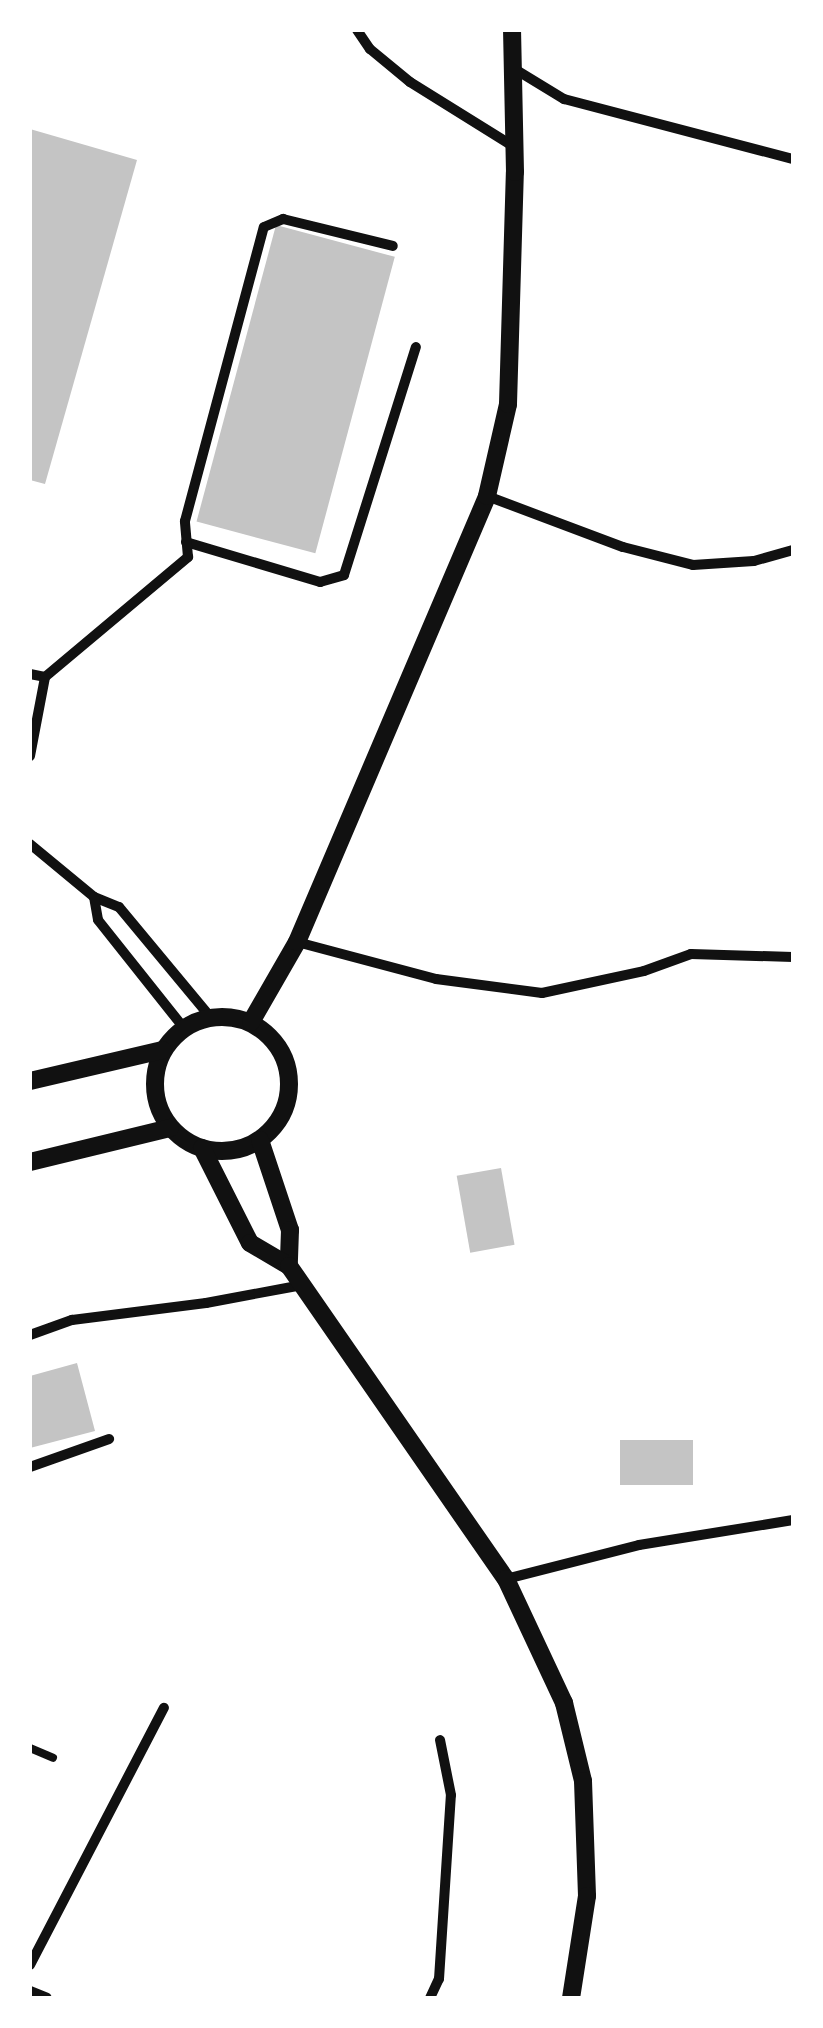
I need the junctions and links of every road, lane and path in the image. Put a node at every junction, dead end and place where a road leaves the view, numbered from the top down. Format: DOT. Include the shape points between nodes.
graph roads {
  1 [pos="357,30"];
  2 [pos="512,30"];
  3 [pos="512,68"];
  4 [pos="514,147"];
  5 [pos="793,160"];
  6 [pos="393,246"];
  7 [pos="416,347"];
  8 [pos="487,496"];
  9 [pos="186,542"];
  10 [pos="793,550"];
  11 [pos="30,674"];
  12 [pos="45,677"];
  13 [pos="30,756"];
  14 [pos="30,844"];
  15 [pos="94,897"];
  16 [pos="297,942"];
  17 [pos="793,957"];
  18 [pos="212,1018"];
  19 [pos="251,1022"];
  20 [pos="184,1028"];
  21 [pos="162,1050"];
  22 [pos="30,1082"];
  23 [pos="170,1128"];
  24 [pos="260,1140"];
  25 [pos="202,1148"];
  26 [pos="30,1162"];
  27 [pos="288,1266"];
  28 [pos="302,1285"];
  29 [pos="30,1335"];
  30 [pos="108,1439"];
  31 [pos="30,1467"];
  32 [pos="793,1520"];
  33 [pos="506,1580"];
  34 [pos="164,1708"];
  35 [pos="440,1740"];
  36 [pos="30,1748"];
  37 [pos="53,1758"];
  38 [pos="30,1965"];
  39 [pos="30,1990"];
  40 [pos="47,1998"];
  41 [pos="430,1998"];
  42 [pos="571,1998"];
  1 -- 4 [label="street" via="410,82"];
  2 -- 3 [label="street"];
  3 -- 4 [label="street"];
  3 -- 5 [label="street" via="564,98"];
  4 -- 8 [label="street" via="508,404"];
  6 -- 9 [label="street" via="284,219 264,227 185,521"];
  7 -- 9 [label="street" via="344,575 320,582"];
  8 -- 10 [label="street" via="623,548 694,565"];
  8 -- 16 [label="street"];
  9 -- 12 [label="street" via="188,558"];
  11 -- 12 [label="street"];
  12 -- 13 [label="street"];
  14 -- 15 [label="street"];
  15 -- 18 [label="street" via="118,907"];
  15 -- 20 [label="street" via="98,920"];
  16 -- 17 [label="street" via="436,980 542,993 692,954"];
  16 -- 19 [label="street"];
  18 -- 19 [label="street"];
  18 -- 20 [label="street"];
  19 -- 24 [label="street" via="274,1039 287,1064 289,1092 280,1120"];
  20 -- 21 [label="street"];
  21 -- 22 [label="street"];
  21 -- 23 [label="street" via="154,1076 157,1104"];
  23 -- 25 [label="street"];
  23 -- 26 [label="street"];
  24 -- 25 [label="street" via="233,1151"];
  24 -- 27 [label="street" via="290,1230"];
  25 -- 27 [label="street" via="250,1243"];
  27 -- 28 [label="street"];
  28 -- 29 [label="street" via="72,1320"];
  28 -- 33 [label="street"];
  30 -- 31 [label="street"];
  32 -- 33 [label="street" via="639,1545"];
  33 -- 42 [label="street" via="564,1703 583,1781 587,1896"];
  34 -- 38 [label="street"];
  35 -- 41 [label="street" via="451,1795 439,1978"];
  36 -- 37 [label="lane"];
  39 -- 40 [label="street"];
}
